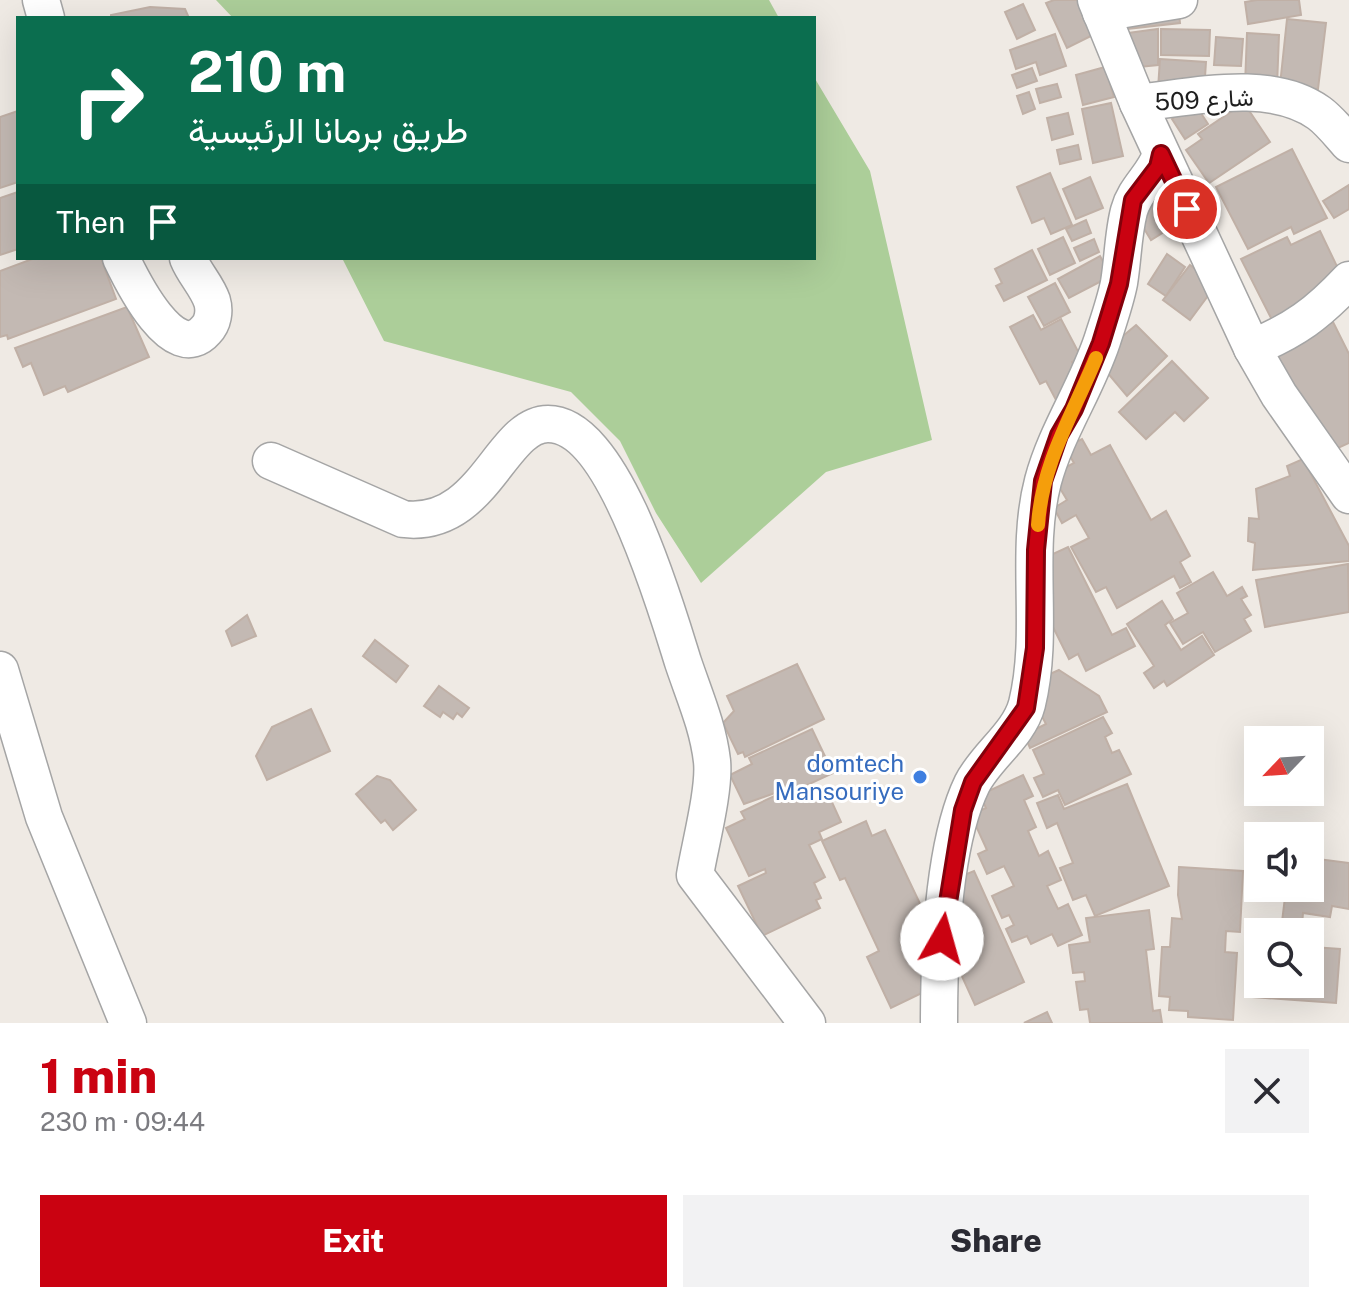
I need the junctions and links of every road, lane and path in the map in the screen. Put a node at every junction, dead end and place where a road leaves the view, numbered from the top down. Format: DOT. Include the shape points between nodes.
graph roads {
  1 [pos="1179,0"];
  2 [pos="1099,6"];
  3 [pos="1138,103"];
  4 [pos="1349,144"];
  5 [pos="1161,154"];
  6 [pos="122,260"];
  7 [pos="189,260"];
  8 [pos="1349,280"];
  9 [pos="1252,348"];
  10 [pos="271,461"];
  11 [pos="1349,494"];
  12 [pos="0,670"];
  13 [pos="128,1023"];
  14 [pos="807,1023"];
  15 [pos="939,1023"];
  1 -- 2 [label="street"];
  2 -- 3 [label="street"];
  3 -- 4 [label="street, شارع 509" via="1223,94 1283,99 1323,116"];
  3 -- 5 [label="street"];
  5 -- 9 [label="street"];
  5 -- 15 [label="street" via="1158,167 1133,200 1106,329 1043,481 1031,683 1018,724 973,782 963,810 939,963"];
  6 -- 7 [label="street" via="163,326 175,337 191,339 206,332 214,317 212,301"];
  8 -- 9 [label="street" via="1318,313"];
  9 -- 11 [label="street"];
  10 -- 14 [label="street" via="403,519 420,521 452,511 524,435 544,423 567,426 585,442 632,515 652,561 705,725 712,764 695,875"];
  12 -- 13 [label="street" via="44,817"];
}
